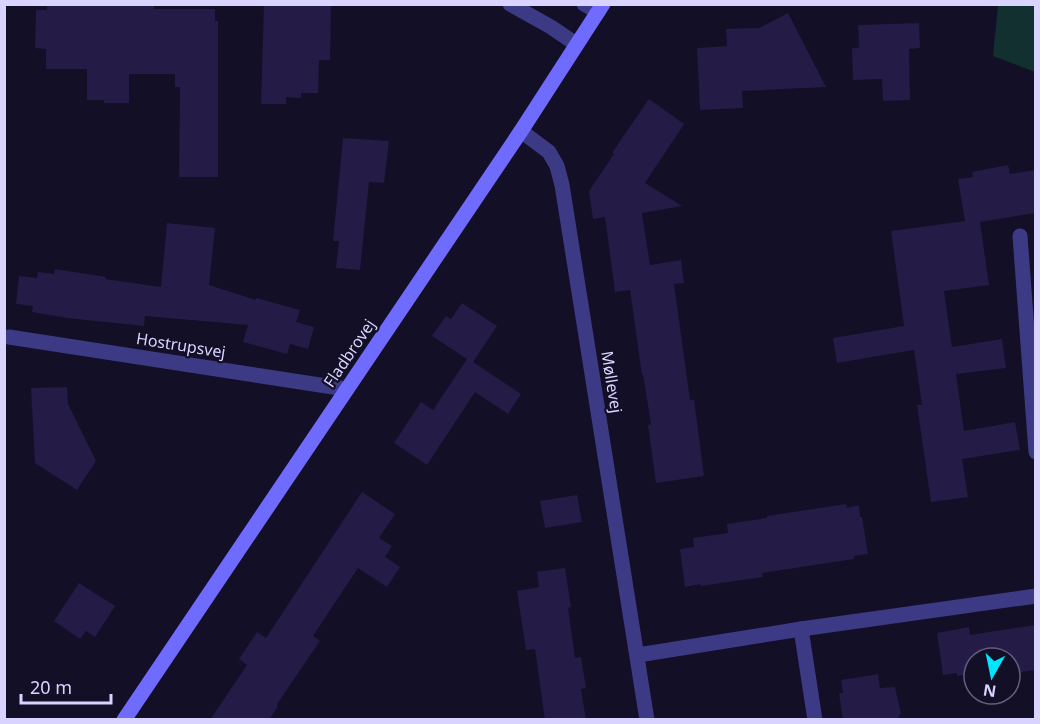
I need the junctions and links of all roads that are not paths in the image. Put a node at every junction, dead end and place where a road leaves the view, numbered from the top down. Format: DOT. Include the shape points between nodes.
graph roads {
  1 [pos="510,4"];
  2 [pos="595,7"];
  3 [pos="576,44"];
  4 [pos="521,131"];
  5 [pos="1020,236"];
  6 [pos="9,337"];
  7 [pos="346,388"];
  8 [pos="1035,452"];
  9 [pos="1035,596"];
  10 [pos="801,629"];
  11 [pos="638,655"];
  12 [pos="124,720"];
  13 [pos="647,720"];
  14 [pos="814,720"];
  1 -- 3 [label="street"];
  2 -- 3 [label="main road, Fladbrovej"];
  3 -- 4 [label="main road, Fladbrovej"];
  4 -- 7 [label="main road, Fladbrovej"];
  4 -- 11 [label="street, Møllevej" via="549,152 562,185"];
  5 -- 8 [label="street"];
  6 -- 7 [label="street, Hostrupsvej"];
  7 -- 12 [label="main road, Fladbrovej"];
  9 -- 10 [label="street"];
  10 -- 11 [label="street"];
  10 -- 14 [label="street"];
  11 -- 13 [label="street, Møllevej"];
}
